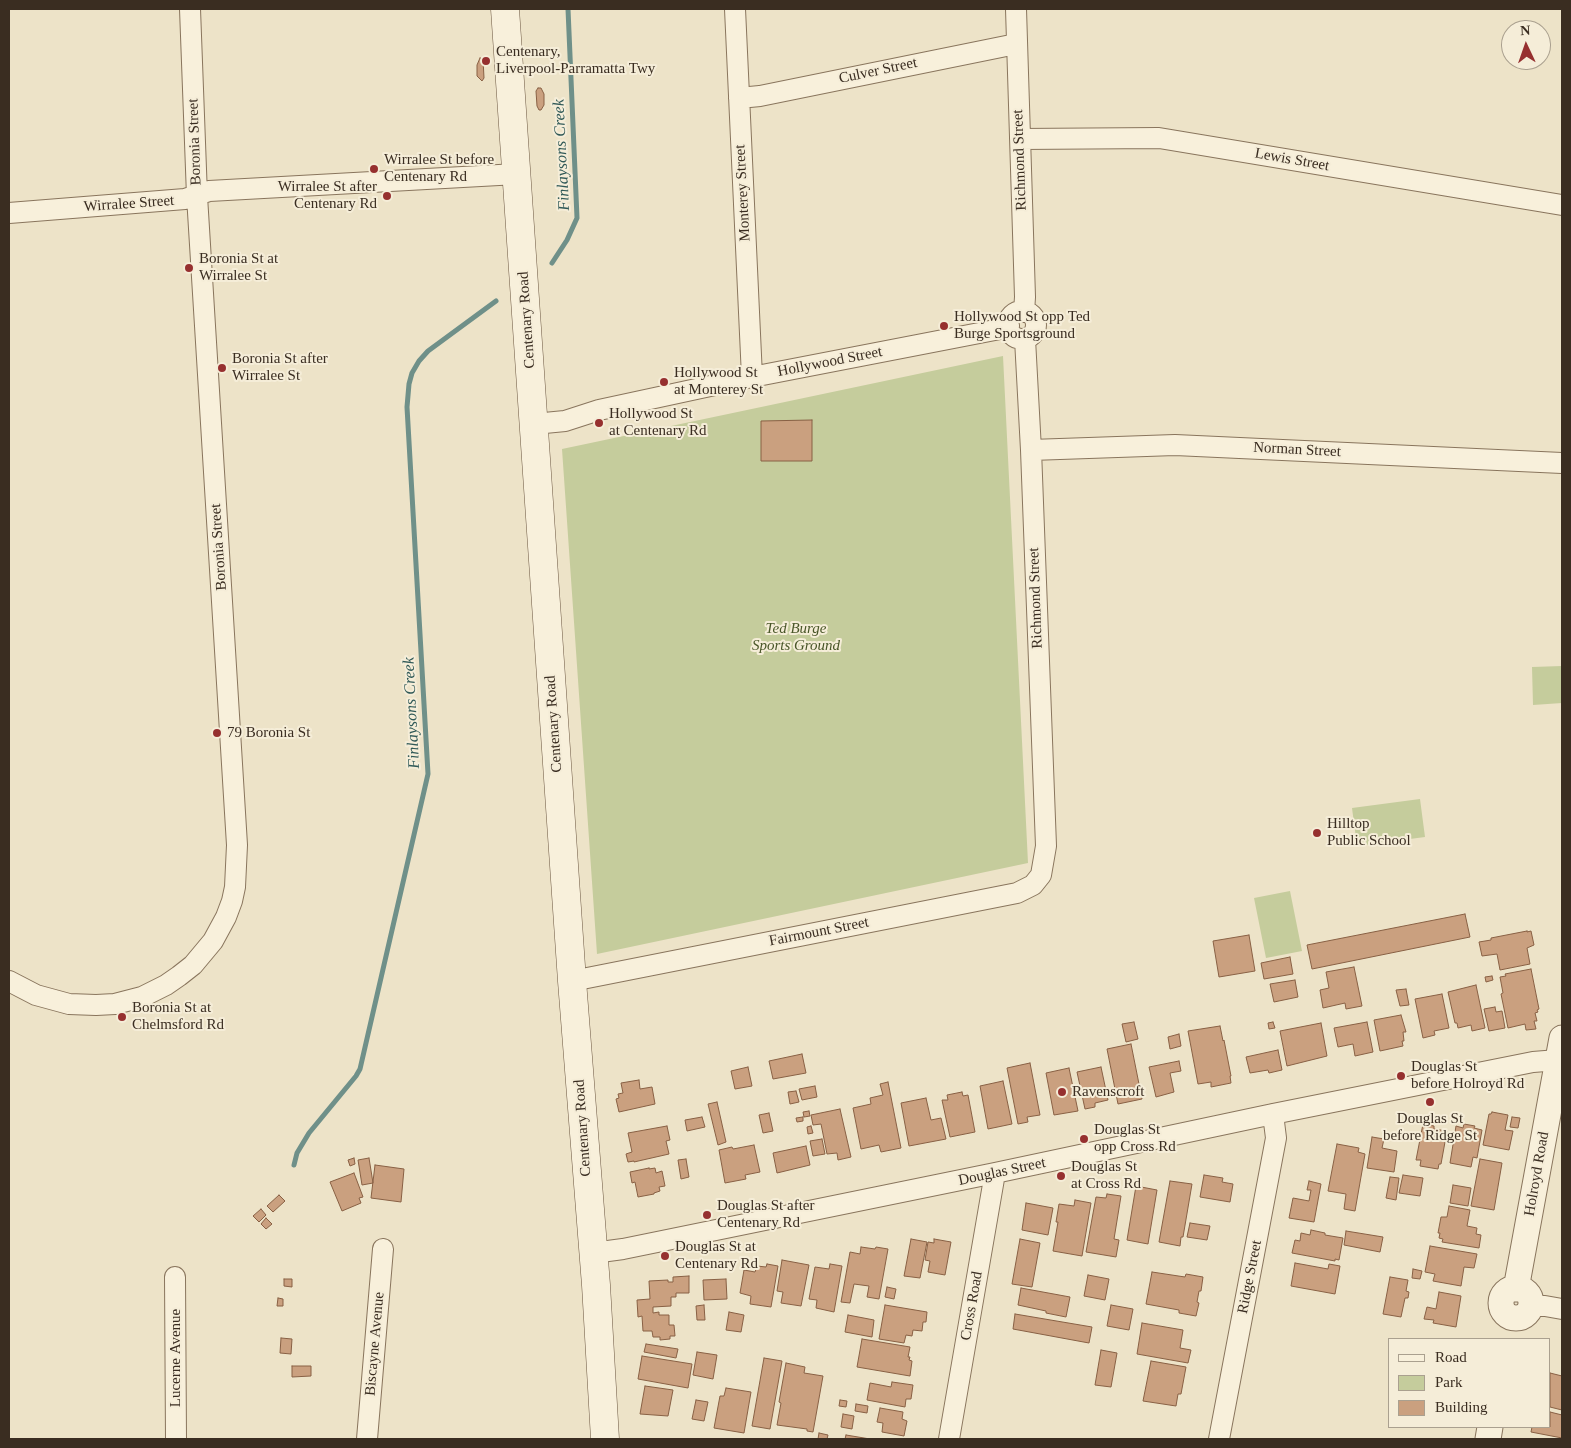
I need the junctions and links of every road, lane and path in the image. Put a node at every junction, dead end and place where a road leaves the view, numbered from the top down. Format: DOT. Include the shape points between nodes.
graph roads {
  1 [pos="190,9"];
  2 [pos="505,9"];
  3 [pos="735,9"];
  4 [pos="1016,9"];
  5 [pos="1016,44"];
  6 [pos="739,98"];
  7 [pos="1020,140"];
  8 [pos="517,174"];
  9 [pos="197,196"];
  10 [pos="1562,205"];
  11 [pos="9,213"];
  12 [pos="1024,312"];
  13 [pos="1009,326"];
  14 [pos="1025,339"];
  15 [pos="752,377"];
  16 [pos="534,424"];
  17 [pos="1031,450"];
  18 [pos="1562,463"];
  19 [pos="1045,857"];
  20 [pos="9,981"];
  21 [pos="572,981"];
  22 [pos="1560,1049"];
  23 [pos="1273,1114"];
  24 [pos="995,1173"];
  25 [pos="383,1249"];
  26 [pos="593,1253"];
  27 [pos="175,1277"];
  28 [pos="1562,1309"];
  29 [pos="1517,1313"];
  30 [pos="176,1439"];
  31 [pos="367,1439"];
  32 [pos="604,1439"];
  33 [pos="949,1439"];
  34 [pos="1219,1439"];
  1 -- 9 [label="street, Boronia Street"];
  2 -- 8 [label="main road, Centenary Road"];
  3 -- 6 [label="street, Monterey Street"];
  4 -- 5 [label="street, Richmond Street"];
  5 -- 6 [label="street, Culver Street"];
  5 -- 7 [label="street, Richmond Street"];
  6 -- 15 [label="street, Monterey Street"];
  7 -- 10 [label="street, Lewis Street" via="1159,138"];
  7 -- 12 [label="street, Richmond Street"];
  8 -- 9 [label="street, Wirralee Street" via="208,192"];
  8 -- 16 [label="main road, Centenary Road"];
  9 -- 11 [label="street, Wirralee Street"];
  9 -- 20 [label="street, Boronia Street" via="237,845 232,901 213,941 192,965 166,986 142,997 115,1004 69,1004 36,995"];
  12 -- 13 [label="street" via="1013,315"];
  12 -- 14 [label="street" via="1034,318 1036,325 1032,336"];
  13 -- 14 [label="street" via="1014,336"];
  13 -- 15 [label="street, Hollywood Street"];
  14 -- 17 [label="street, Richmond Street"];
  15 -- 16 [label="street, Hollywood Street" via="599,410 565,421"];
  16 -- 21 [label="main road, Centenary Road"];
  17 -- 18 [label="street, Norman Street" via="1175,445"];
  17 -- 19 [label="street, Richmond Street"];
  19 -- 21 [label="street, Fairmount Street" via="1041,875 1033,885 1017,893"];
  21 -- 26 [label="main road, Centenary Road"];
  22 -- 23 [label="street, Douglas Street" via="1533,1062"];
  22 -- 29 [label="street, Holroyd Road"];
  23 -- 24 [label="street, Douglas Street"];
  23 -- 34 [label="street, Ridge Street" via="1276,1138"];
  24 -- 26 [label="street, Douglas Street"];
  24 -- 33 [label="street, Cross Road"];
  25 -- 31 [label="street, Biscayne Avenue"];
  26 -- 32 [label="main road, Centenary Road"];
  27 -- 30 [label="street, Lucerne Avenue"];
  28 -- 29 [label="street" via="1546,1306"];
}
